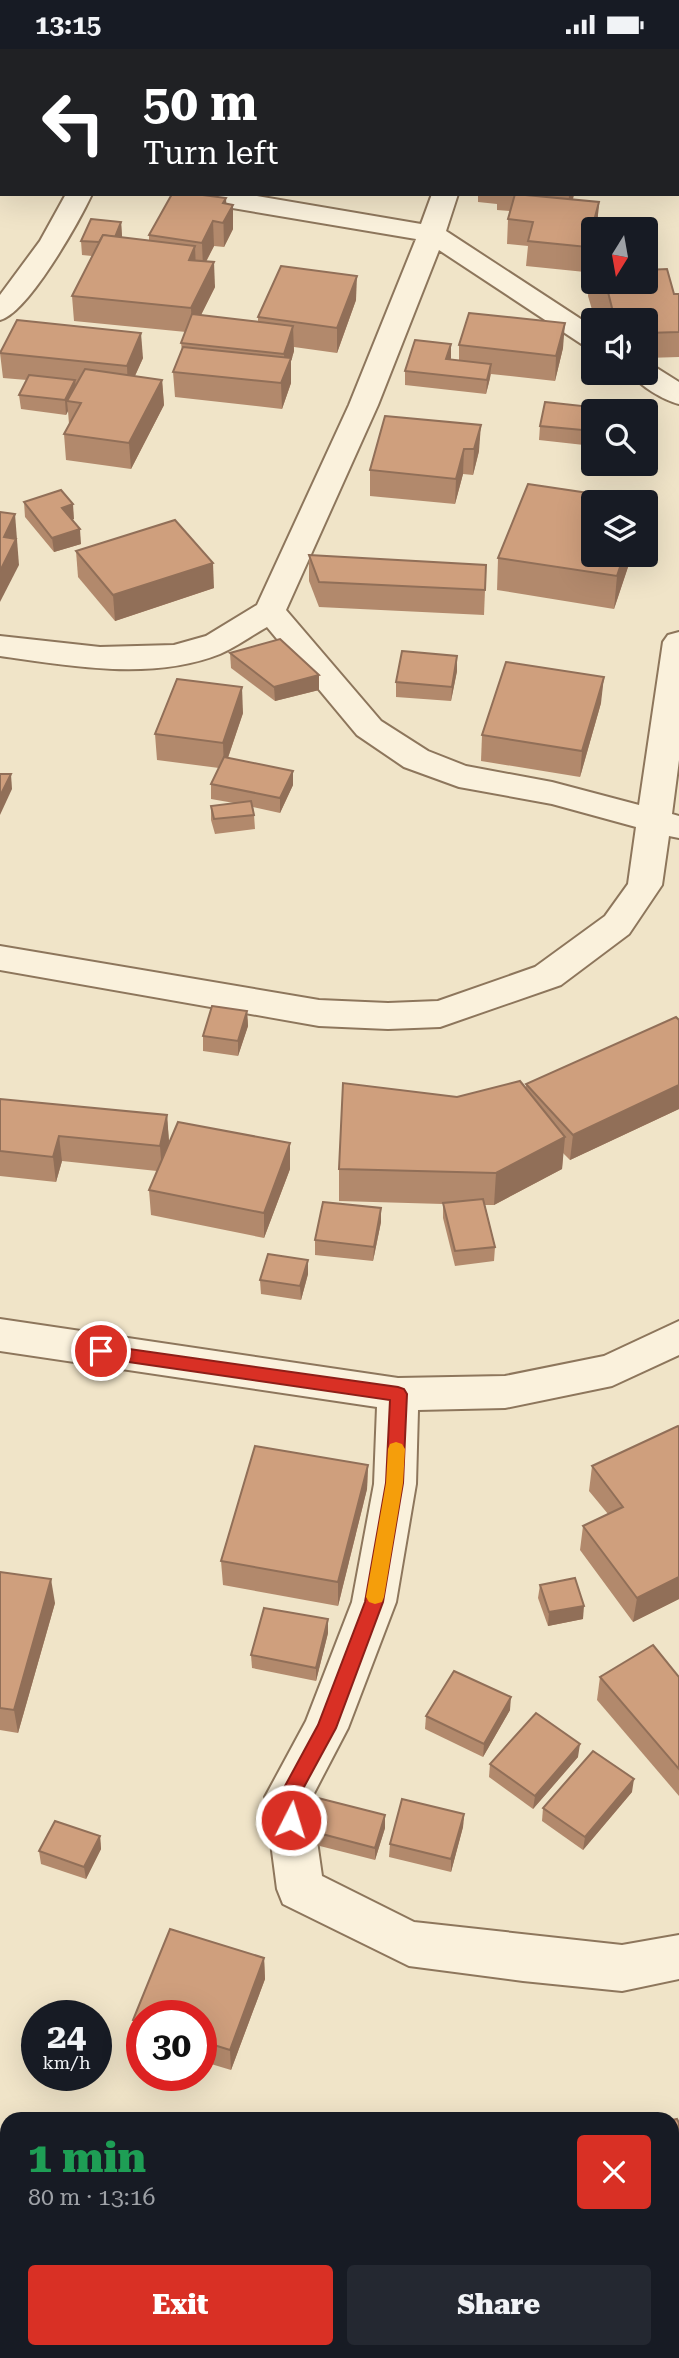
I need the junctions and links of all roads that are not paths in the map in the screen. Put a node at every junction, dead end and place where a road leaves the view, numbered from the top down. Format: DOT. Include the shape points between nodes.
graph roads {
  1 [pos="78,196"];
  2 [pos="209,196"];
  3 [pos="444,196"];
  4 [pos="432,234"];
  5 [pos="0,312"];
  6 [pos="581,331"];
  7 [pos="658,381"];
  8 [pos="679,395"];
  9 [pos="270,611"];
  10 [pos="679,642"];
  11 [pos="0,646"];
  12 [pos="667,825"];
  13 [pos="0,958"];
  14 [pos="0,1335"];
  15 [pos="679,1337"];
  16 [pos="398,1394"];
  17 [pos="679,1957"];
  1 -- 5 [label="street" via="35,269"];
  2 -- 4 [label="street"];
  3 -- 4 [label="street"];
  4 -- 6 [label="street"];
  4 -- 9 [label="street" via="338,465"];
  7 -- 8 [label="street"];
  9 -- 11 [label="street" via="201,649 151,657 81,657"];
  9 -- 12 [label="street" via="369,728 416,759 459,775 552,793"];
  10 -- 12 [label="street"];
  12 -- 13 [label="street" via="645,885 617,925 548,976 440,1014 319,1013"];
  14 -- 16 [label="street"];
  15 -- 16 [label="street" via="612,1370 545,1384 505,1392"];
  16 -- 17 [label="street" via="395,1483 374,1602 326,1728 288,1797 300,1889 409,1944 622,1968"];
}
